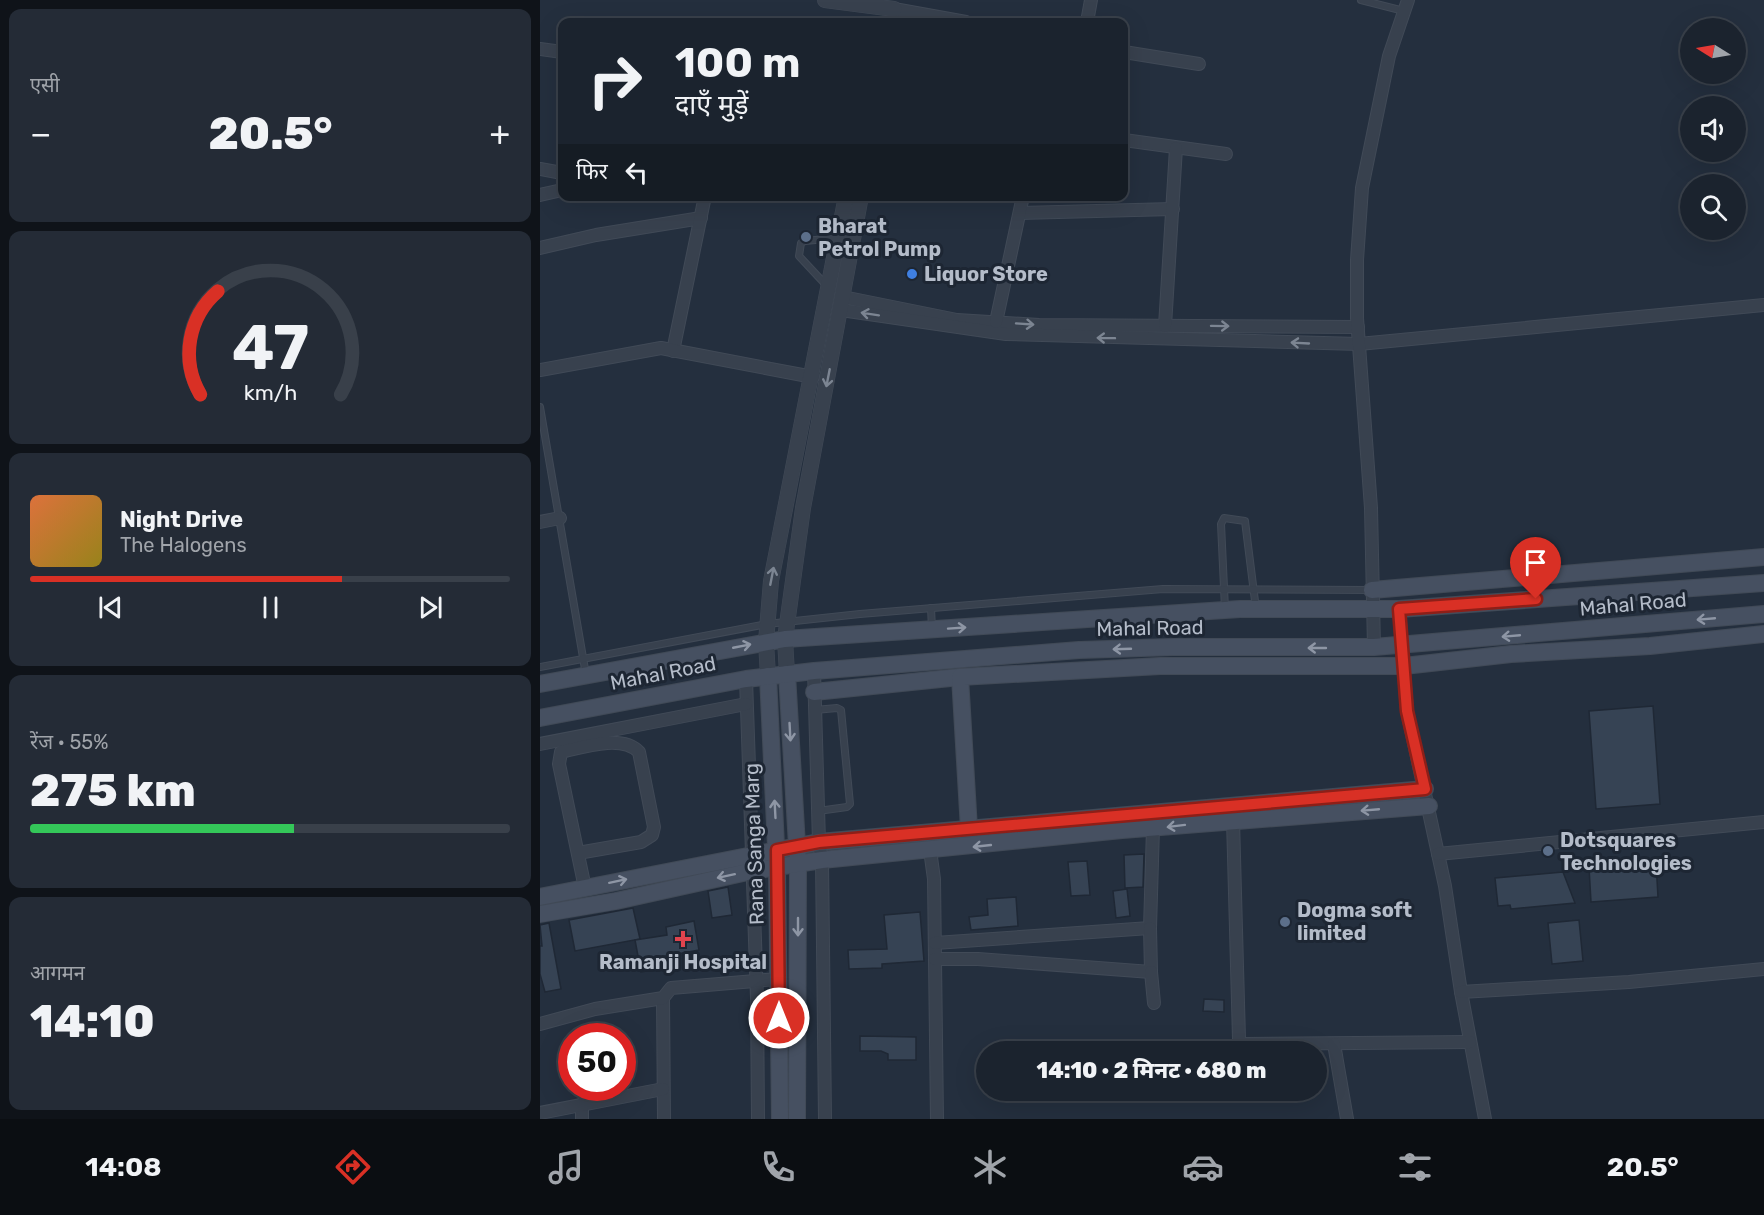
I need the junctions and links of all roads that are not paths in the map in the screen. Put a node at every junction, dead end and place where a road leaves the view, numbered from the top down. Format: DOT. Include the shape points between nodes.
graph roads {
  1 [pos="825,0"];
  2 [pos="1091,0"];
  3 [pos="1361,0"];
  4 [pos="1406,5"];
  5 [pos="882,9"];
  6 [pos="940,18"];
  7 [pos="1088,18"];
  8 [pos="540,49"];
  9 [pos="558,51"];
  10 [pos="1128,53"];
  11 [pos="1198,64"];
  12 [pos="1128,141"];
  13 [pos="1176,148"];
  14 [pos="1226,154"];
  15 [pos="540,169"];
  16 [pos="558,171"];
  17 [pos="558,191"];
  18 [pos="540,195"];
  19 [pos="704,201"];
  20 [pos="845,201"];
  21 [pos="860,201"];
  22 [pos="1022,201"];
  23 [pos="1173,209"];
  24 [pos="1020,213"];
  25 [pos="701,218"];
  26 [pos="839,237"];
  27 [pos="540,248"];
  28 [pos="838,299"];
  29 [pos="1764,305"];
  30 [pos="996,322"];
  31 [pos="1165,326"];
  32 [pos="1358,327"];
  33 [pos="1359,344"];
  34 [pos="673,351"];
  35 [pos="540,370"];
  36 [pos="813,377"];
  37 [pos="540,407"];
  38 [pos="560,518"];
  39 [pos="540,522"];
  40 [pos="1764,557"];
  41 [pos="1764,583"];
  42 [pos="1225,589"];
  43 [pos="1254,590"];
  44 [pos="1372,590"];
  45 [pos="931,608"];
  46 [pos="1256,609"];
  47 [pos="1372,609"];
  48 [pos="1399,609"];
  49 [pos="1225,610"];
  50 [pos="1764,614"];
  51 [pos="787,622"];
  52 [pos="767,624"];
  53 [pos="932,630"];
  54 [pos="1764,634"];
  55 [pos="785,639"];
  56 [pos="766,642"];
  57 [pos="1402,645"];
  58 [pos="1374,647"];
  59 [pos="1053,652"];
  60 [pos="1404,666"];
  61 [pos="540,667"];
  62 [pos="585,667"];
  63 [pos="814,670"];
  64 [pos="1054,672"];
  65 [pos="787,674"];
  66 [pos="768,676"];
  67 [pos="960,677"];
  68 [pos="746,679"];
  69 [pos="540,684"];
  70 [pos="814,692"];
  71 [pos="747,704"];
  72 [pos="815,710"];
  73 [pos="540,718"];
  74 [pos="540,744"];
  75 [pos="560,746"];
  76 [pos="1425,789"];
  77 [pos="1429,806"];
  78 [pos="818,811"];
  79 [pos="1233,820"];
  80 [pos="1764,822"];
  81 [pos="1153,828"];
  82 [pos="969,829"];
  83 [pos="819,842"];
  84 [pos="797,846"];
  85 [pos="777,850"];
  86 [pos="930,850"];
  87 [pos="578,853"];
  88 [pos="1438,854"];
  89 [pos="822,860"];
  90 [pos="752,863"];
  91 [pos="798,863"];
  92 [pos="777,868"];
  93 [pos="585,888"];
  94 [pos="540,897"];
  95 [pos="540,914"];
  96 [pos="1150,928"];
  97 [pos="935,943"];
  98 [pos="935,959"];
  99 [pos="1764,969"];
  100 [pos="1151,972"];
  101 [pos="778,979"];
  102 [pos="757,980"];
  103 [pos="1461,992"];
  104 [pos="663,998"];
  105 [pos="1154,1003"];
  106 [pos="540,1024"];
  107 [pos="1470,1042"];
  108 [pos="1334,1044"];
  109 [pos="663,1089"];
  110 [pos="582,1104"];
  111 [pos="540,1113"];
  112 [pos="582,1119"];
  113 [pos="664,1119"];
  114 [pos="758,1119"];
  115 [pos="780,1119"];
  116 [pos="797,1119"];
  117 [pos="825,1119"];
  118 [pos="936,1119"];
  119 [pos="1347,1119"];
  120 [pos="1485,1119"];
  1 -- 5 [label="street"];
  2 -- 7 [label="street"];
  3 -- 4 [label="lane"];
  4 -- 32 [label="street" via="1389,56 1362,188"];
  5 -- 6 [label="street"];
  8 -- 9 [label="street"];
  10 -- 11 [label="street"];
  12 -- 13 [label="street"];
  13 -- 14 [label="street"];
  13 -- 23 [label="street"];
  15 -- 16 [label="street"];
  17 -- 18 [label="street"];
  19 -- 25 [label="street"];
  20 -- 26 [label="street"];
  21 -- 28 [label="street"];
  22 -- 24 [label="street"];
  23 -- 24 [label="street"];
  23 -- 31 [label="street"];
  24 -- 30 [label="street"];
  25 -- 27 [label="street"];
  25 -- 34 [label="street"];
  26 -- 28 [label="street"];
  26 -- 28 [label="lane" via="805,241 799,256"];
  28 -- 30 [label="street" via="957,320"];
  33 -- 28 [label="street, one-way" via="1006,334"];
  28 -- 36 [label="street"];
  28 -- 51 [label="street, one-way"];
  29 -- 33 [label="street"];
  30 -- 31 [label="street, one-way"];
  31 -- 32 [label="street, one-way"];
  32 -- 33 [label="street"];
  33 -- 44 [label="street" via="1371,508"];
  34 -- 35 [label="street" via="661,348"];
  34 -- 36 [label="street"];
  52 -- 36 [label="street, one-way" via="771,581"];
  37 -- 38 [label="lane"];
  38 -- 39 [label="street"];
  38 -- 62 [label="lane"];
  40 -- 44 [label="main road"];
  41 -- 48 [label="main road, Mahal Road"];
  42 -- 43 [label="lane"];
  42 -- 43 [label="lane" via="1221,520 1242,519 1246,524"];
  42 -- 45 [label="lane" via="1163,589"];
  42 -- 49 [label="lane"];
  43 -- 44 [label="lane"];
  43 -- 46 [label="lane"];
  44 -- 47 [label="street"];
  45 -- 51 [label="lane"];
  45 -- 53 [label="lane"];
  46 -- 47 [label="main road, Mahal Road"];
  46 -- 49 [label="main road, Mahal Road"];
  47 -- 48 [label="main road, Mahal Road"];
  47 -- 58 [label="street"];
  48 -- 57 [label="street"];
  53 -- 49 [label="main road, Mahal Road, one-way"];
  50 -- 57 [label="main road, Mahal Road, one-way"];
  51 -- 52 [label="lane"];
  51 -- 55 [label="street"];
  52 -- 56 [label="street"];
  52 -- 62 [label="lane"];
  53 -- 55 [label="main road, Mahal Road"];
  54 -- 60 [label="main road"];
  55 -- 56 [label="main road, Mahal Road"];
  55 -- 65 [label="street"];
  62 -- 56 [label="main road, Mahal Road, one-way"];
  56 -- 66 [label="street"];
  57 -- 58 [label="main road, Mahal Road"];
  57 -- 60 [label="street"];
  58 -- 59 [label="main road, Mahal Road, one-way" via="1173,647"];
  59 -- 63 [label="main road, Mahal Road"];
  59 -- 64 [label="main road"];
  60 -- 64 [label="main road" via="1160,666"];
  60 -- 76 [label="street" via="1407,711"];
  61 -- 62 [label="lane"];
  62 -- 69 [label="main road, Mahal Road"];
  63 -- 65 [label="main road, Mahal Road"];
  63 -- 70 [label="street"];
  64 -- 67 [label="main road"];
  65 -- 66 [label="main road, Mahal Road"];
  65 -- 84 [label="main road, Rana Sanga Marg, one-way"];
  66 -- 68 [label="main road, Mahal Road"];
  85 -- 66 [label="main road, Rana Sanga Marg, one-way"];
  67 -- 70 [label="main road"];
  67 -- 82 [label="main road"];
  68 -- 71 [label="street"];
  68 -- 73 [label="main road, Mahal Road"];
  70 -- 72 [label="street"];
  71 -- 75 [label="street"];
  71 -- 90 [label="street"];
  72 -- 78 [label="street"];
  72 -- 78 [label="lane" via="841,710 850,804"];
  74 -- 75 [label="street"];
  75 -- 87 [label="street" via="559,764"];
  75 -- 87 [label="street" via="632,744 639,752 654,826 652,835 641,842"];
  76 -- 77 [label="street"];
  76 -- 82 [label="main road"];
  77 -- 79 [label="main road, one-way"];
  77 -- 88 [label="street"];
  78 -- 83 [label="street"];
  79 -- 81 [label="main road, one-way"];
  79 -- 108 [label="street" via="1239,1039 1242,1044"];
  80 -- 88 [label="street"];
  81 -- 86 [label="main road, one-way"];
  81 -- 96 [label="street"];
  82 -- 83 [label="main road"];
  83 -- 84 [label="main road"];
  83 -- 89 [label="street"];
  84 -- 85 [label="main road"];
  84 -- 91 [label="main road, Rana Sanga Marg"];
  85 -- 90 [label="main road"];
  85 -- 92 [label="main road, Rana Sanga Marg"];
  86 -- 89 [label="main road"];
  86 -- 97 [label="street"];
  87 -- 93 [label="street"];
  88 -- 103 [label="street"];
  89 -- 91 [label="main road"];
  89 -- 117 [label="street"];
  90 -- 92 [label="main road"];
  93 -- 90 [label="main road, one-way"];
  90 -- 95 [label="main road, one-way" via="616,902"];
  90 -- 102 [label="street"];
  91 -- 92 [label="main road"];
  91 -- 116 [label="main road, Rana Sanga Marg, one-way"];
  92 -- 101 [label="main road, Rana Sanga Marg"];
  93 -- 94 [label="main road"];
  96 -- 97 [label="street"];
  96 -- 100 [label="street"];
  97 -- 98 [label="street"];
  98 -- 100 [label="street"];
  98 -- 118 [label="street"];
  99 -- 103 [label="street"];
  100 -- 105 [label="street"];
  101 -- 102 [label="street"];
  101 -- 115 [label="main road, Rana Sanga Marg"];
  102 -- 104 [label="street" via="671,988"];
  102 -- 114 [label="street"];
  103 -- 107 [label="street"];
  104 -- 106 [label="street" via="595,1009"];
  104 -- 109 [label="street"];
  107 -- 108 [label="street"];
  107 -- 120 [label="street"];
  108 -- 119 [label="street"];
  109 -- 110 [label="street"];
  109 -- 113 [label="street"];
  110 -- 111 [label="street"];
  110 -- 112 [label="street"];
}
